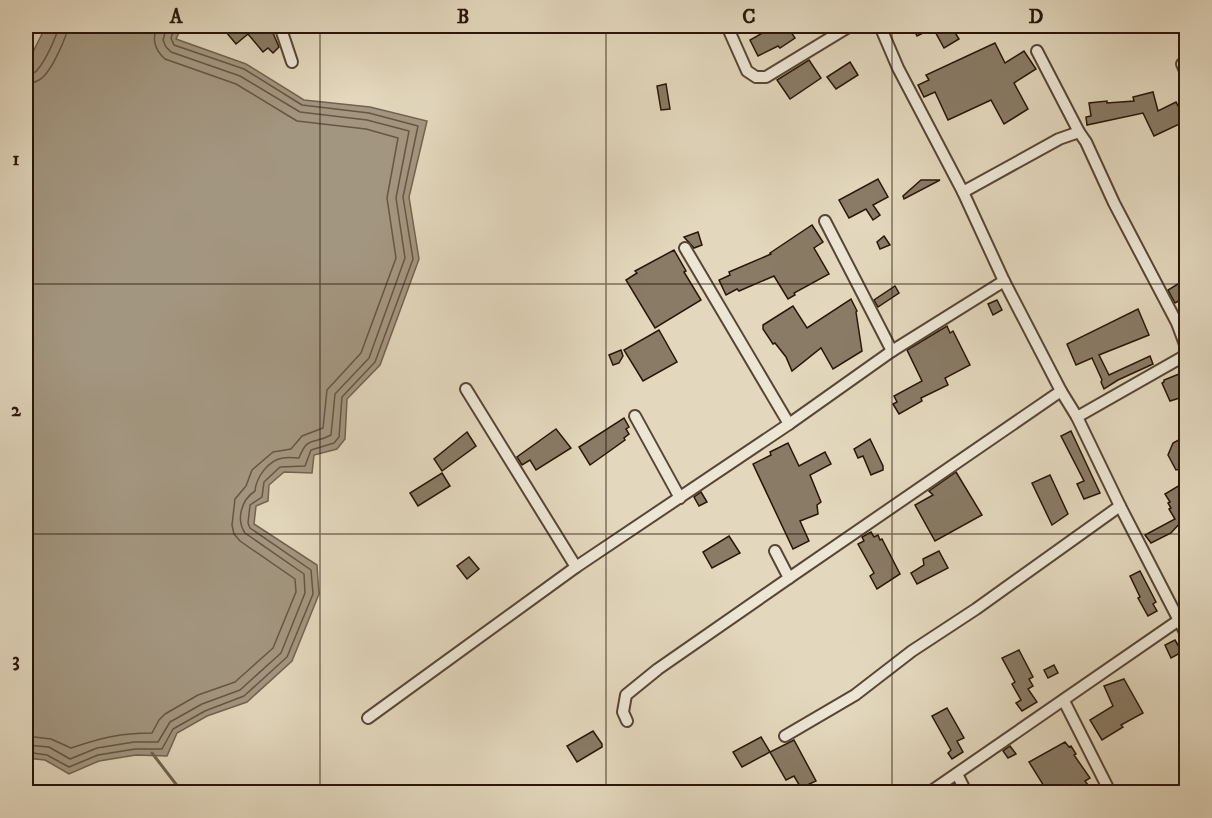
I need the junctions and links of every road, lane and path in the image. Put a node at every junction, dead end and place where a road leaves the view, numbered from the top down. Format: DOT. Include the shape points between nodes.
graph roads {
  1 [pos="279,26"];
  2 [pos="727,26"];
  3 [pos="850,26"];
  4 [pos="880,26"];
  5 [pos="1037,51"];
  6 [pos="292,62"];
  7 [pos="1079,132"];
  8 [pos="963,192"];
  9 [pos="825,221"];
  10 [pos="685,248"];
  11 [pos="1004,281"];
  12 [pos="1182,320"];
  13 [pos="1186,347"];
  14 [pos="892,351"];
  15 [pos="1186,356"];
  16 [pos="466,389"];
  17 [pos="1061,391"];
  18 [pos="635,416"];
  19 [pos="1077,417"];
  20 [pos="789,424"];
  21 [pos="680,498"];
  22 [pos="1120,506"];
  23 [pos="775,551"];
  24 [pos="576,567"];
  25 [pos="789,578"];
  26 [pos="1179,620"];
  27 [pos="1186,633"];
  28 [pos="1064,701"];
  29 [pos="368,718"];
  30 [pos="627,721"];
  31 [pos="785,736"];
  32 [pos="957,774"];
  33 [pos="930,792"];
  34 [pos="966,792"];
  35 [pos="1110,792"];
  1 -- 6 [label="street"];
  2 -- 3 [label="street" via="747,70 766,78"];
  4 -- 8 [label="street"];
  5 -- 7 [label="street"];
  7 -- 8 [label="street"];
  7 -- 12 [label="street"];
  8 -- 11 [label="street"];
  9 -- 14 [label="street"];
  10 -- 20 [label="street"];
  11 -- 14 [label="street"];
  11 -- 17 [label="street"];
  12 -- 13 [label="street"];
  14 -- 20 [label="street"];
  15 -- 19 [label="street"];
  16 -- 24 [label="street"];
  17 -- 19 [label="street"];
  17 -- 25 [label="street"];
  18 -- 21 [label="street"];
  19 -- 22 [label="street"];
  20 -- 21 [label="street"];
  21 -- 24 [label="street"];
  22 -- 26 [label="street"];
  22 -- 31 [label="street" via="855,694"];
  23 -- 25 [label="street"];
  24 -- 29 [label="street"];
  25 -- 30 [label="street" via="626,695 623,712"];
  26 -- 27 [label="street"];
  26 -- 28 [label="street"];
  28 -- 32 [label="street"];
  28 -- 35 [label="street"];
  32 -- 33 [label="street"];
  32 -- 34 [label="street"];
}
